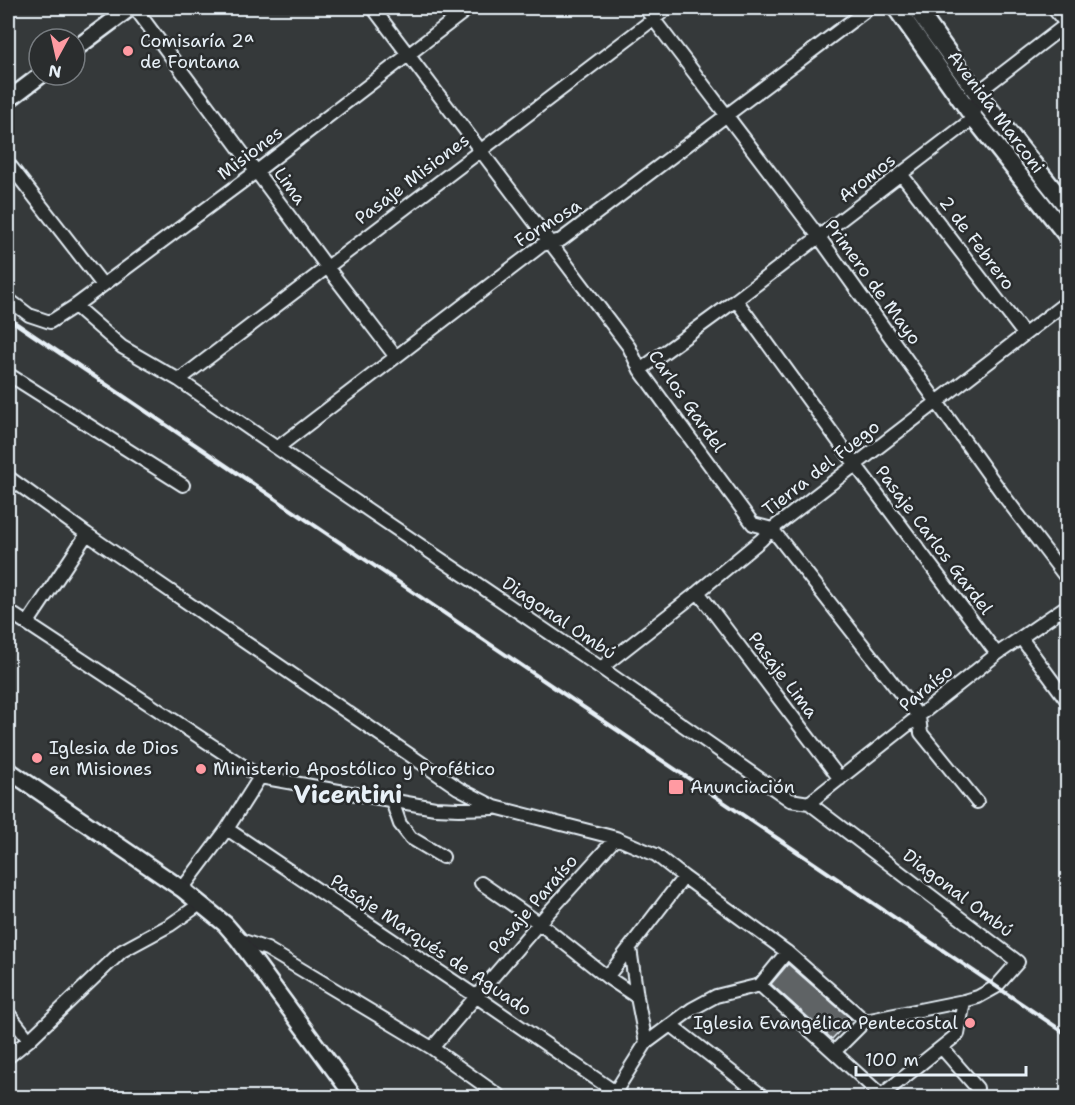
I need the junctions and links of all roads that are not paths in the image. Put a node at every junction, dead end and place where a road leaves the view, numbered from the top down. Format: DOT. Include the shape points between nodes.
graph roads {
  1 [pos="130,8"];
  2 [pos="135,8"];
  3 [pos="374,8"];
  4 [pos="469,8"];
  5 [pos="645,8"];
  6 [pos="668,8"];
  7 [pos="869,8"];
  8 [pos="896,8"];
  9 [pos="916,8"];
  10 [pos="1053,8"];
  11 [pos="654,18"];
  12 [pos="1067,25"];
  13 [pos="87,40"];
  14 [pos="409,54"];
  15 [pos="27,86"];
  16 [pos="977,93"];
  17 [pos="8,100"];
  18 [pos="726,115"];
  19 [pos="974,118"];
  20 [pos="480,151"];
  21 [pos="8,163"];
  22 [pos="257,171"];
  23 [pos="901,174"];
  24 [pos="1068,208"];
  25 [pos="819,237"];
  26 [pos="1068,237"];
  27 [pos="550,243"];
  28 [pos="327,267"];
  29 [pos="103,285"];
  30 [pos="8,299"];
  31 [pos="736,300"];
  32 [pos="1068,301"];
  33 [pos="75,306"];
  34 [pos="1024,334"];
  35 [pos="396,357"];
  36 [pos="640,369"];
  37 [pos="8,374"];
  38 [pos="179,380"];
  39 [pos="937,402"];
  40 [pos="277,448"];
  41 [pos="855,464"];
  42 [pos="8,477"];
  43 [pos="183,485"];
  44 [pos="772,529"];
  45 [pos="87,534"];
  46 [pos="1068,580"];
  47 [pos="698,592"];
  48 [pos="1068,605"];
  49 [pos="8,611"];
  50 [pos="27,624"];
  51 [pos="1020,638"];
  52 [pos="997,654"];
  53 [pos="601,668"];
  54 [pos="1068,702"];
  55 [pos="919,717"];
  56 [pos="8,770"];
  57 [pos="260,777"];
  58 [pos="840,779"];
  59 [pos="392,801"];
  60 [pos="977,802"];
  61 [pos="809,803"];
  62 [pos="495,807"];
  63 [pos="227,829"];
  64 [pos="616,838"];
  65 [pos="443,857"];
  66 [pos="684,877"];
  67 [pos="481,883"];
  68 [pos="182,890"];
  69 [pos="200,904"];
  70 [pos="539,923"];
  71 [pos="238,939"];
  72 [pos="630,948"];
  73 [pos="787,952"];
  74 [pos="608,976"];
  75 [pos="759,985"];
  76 [pos="477,997"];
  77 [pos="637,998"];
  78 [pos="964,1001"];
  79 [pos="8,1012"];
  80 [pos="865,1021"];
  81 [pos="671,1025"];
  82 [pos="29,1040"];
  83 [pos="646,1043"];
  84 [pos="432,1048"];
  85 [pos="942,1048"];
  86 [pos="834,1052"];
  87 [pos="8,1057"];
  88 [pos="615,1096"];
  89 [pos="879,1096"];
  90 [pos="355,1098"];
  91 [pos="502,1098"];
  92 [pos="765,1098"];
  93 [pos="976,1098"];
  1 -- 13 [label="street"];
  2 -- 22 [label="street, Lima"];
  3 -- 14 [label="street, Carlos Gardel"];
  4 -- 14 [label="street, Misiones"];
  5 -- 11 [label="street, Primero de Mayo"];
  6 -- 11 [label="street, Pasaje Misiones"];
  7 -- 18 [label="street, Formosa"];
  8 -- 19 [label="main road, Avenida Marconi"];
  9 -- 16 [label="main road, Avenida Marconi"];
  10 -- 12 [label="street"];
  11 -- 18 [label="street, Primero de Mayo"];
  11 -- 20 [label="street, Pasaje Misiones"];
  12 -- 16 [label="street"];
  14 -- 20 [label="street, Carlos Gardel"];
  14 -- 22 [label="street, Misiones"];
  15 -- 17 [label="street"];
  16 -- 19 [label="street"];
  16 -- 24 [label="main road, Avenida Marconi"];
  18 -- 25 [label="street, Primero de Mayo"];
  18 -- 27 [label="street, Formosa" via="561,240"];
  19 -- 23 [label="street, Aromos"];
  19 -- 26 [label="main road, Avenida Marconi"];
  20 -- 27 [label="street, Carlos Gardel"];
  20 -- 28 [label="street, Pasaje Misiones"];
  21 -- 29 [label="street"];
  22 -- 28 [label="street, Lima"];
  22 -- 29 [label="street, Misiones"];
  23 -- 25 [label="street, Aromos"];
  23 -- 34 [label="street, 2 de Febrero"];
  25 -- 31 [label="street, Aromos"];
  25 -- 39 [label="street, Primero de Mayo"];
  27 -- 35 [label="street, Formosa" via="542,245"];
  27 -- 36 [label="street, Carlos Gardel" via="629,347"];
  28 -- 35 [label="street, Lima"];
  28 -- 38 [label="street, Pasaje Misiones"];
  29 -- 33 [label="street, Misiones"];
  30 -- 33 [label="street, Misiones" via="29,315 50,322"];
  31 -- 36 [label="street, Aromos"];
  31 -- 41 [label="street, Pasaje Carlos Gardel"];
  32 -- 34 [label="street, Tierra del Fuego"];
  33 -- 38 [label="street, Diagonal Ombú" via="122,347"];
  34 -- 39 [label="street, Tierra del Fuego"];
  35 -- 40 [label="street, Formosa"];
  36 -- 44 [label="street, Carlos Gardel" via="753,524"];
  37 -- 43 [label="street"];
  38 -- 40 [label="street, Diagonal Ombú"];
  39 -- 41 [label="street, Tierra del Fuego"];
  39 -- 46 [label="street, Primero de Mayo"];
  40 -- 53 [label="street, Diagonal Ombú"];
  41 -- 44 [label="street, Tierra del Fuego"];
  41 -- 52 [label="street, Pasaje Carlos Gardel"];
  42 -- 45 [label="street"];
  44 -- 47 [label="street, Tierra del Fuego"];
  44 -- 55 [label="street, Carlos Gardel"];
  45 -- 50 [label="street"];
  45 -- 62 [label="street" via="458,788"];
  47 -- 53 [label="street, Tierra del Fuego"];
  47 -- 58 [label="street, Pasaje Lima"];
  48 -- 51 [label="street, Paraíso"];
  49 -- 50 [label="street"];
  50 -- 57 [label="street"];
  51 -- 52 [label="street, Paraíso"];
  51 -- 54 [label="street"];
  52 -- 55 [label="street, Paraíso"];
  53 -- 61 [label="street, Diagonal Ombú" via="790,800"];
  55 -- 58 [label="street, Paraíso"];
  55 -- 60 [label="street, Carlos Gardel" via="921,733"];
  56 -- 68 [label="street"];
  57 -- 59 [label="street"];
  57 -- 63 [label="street"];
  58 -- 61 [label="street, Paraíso"];
  59 -- 62 [label="street" via="435,808"];
  59 -- 65 [label="street" via="400,824 411,838"];
  61 -- 78 [label="street, Diagonal Ombú" via="1018,962 996,987"];
  62 -- 64 [label="street"];
  63 -- 68 [label="street"];
  63 -- 76 [label="street, Pasaje Marqués de Aguado"];
  64 -- 66 [label="street" via="656,855"];
  64 -- 70 [label="street, Pasaje Paraíso"];
  66 -- 72 [label="street"];
  66 -- 73 [label="street"];
  67 -- 70 [label="street"];
  68 -- 69 [label="street"];
  69 -- 71 [label="street"];
  69 -- 82 [label="street" via="122,951"];
  70 -- 74 [label="street"];
  70 -- 76 [label="street, Pasaje Paraíso"];
  71 -- 84 [label="street" via="267,949"];
  71 -- 90 [label="street"];
  72 -- 74 [label="street"];
  72 -- 77 [label="street"];
  73 -- 75 [label="street"];
  73 -- 80 [label="street"];
  74 -- 77 [label="street"];
  75 -- 81 [label="street" via="716,996"];
  75 -- 86 [label="street"];
  76 -- 84 [label="street, Pasaje Paraíso"];
  76 -- 88 [label="street, Pasaje Marqués de Aguado"];
  77 -- 83 [label="street"];
  78 -- 80 [label="street"];
  78 -- 85 [label="street" via="958,1034"];
  79 -- 82 [label="street"];
  80 -- 86 [label="street"];
  81 -- 83 [label="street"];
  81 -- 92 [label="street"];
  82 -- 87 [label="street"];
  83 -- 88 [label="street"];
  84 -- 91 [label="street"];
  85 -- 89 [label="street"];
  85 -- 93 [label="street" via="977,1088"];
  86 -- 89 [label="street"];
}
